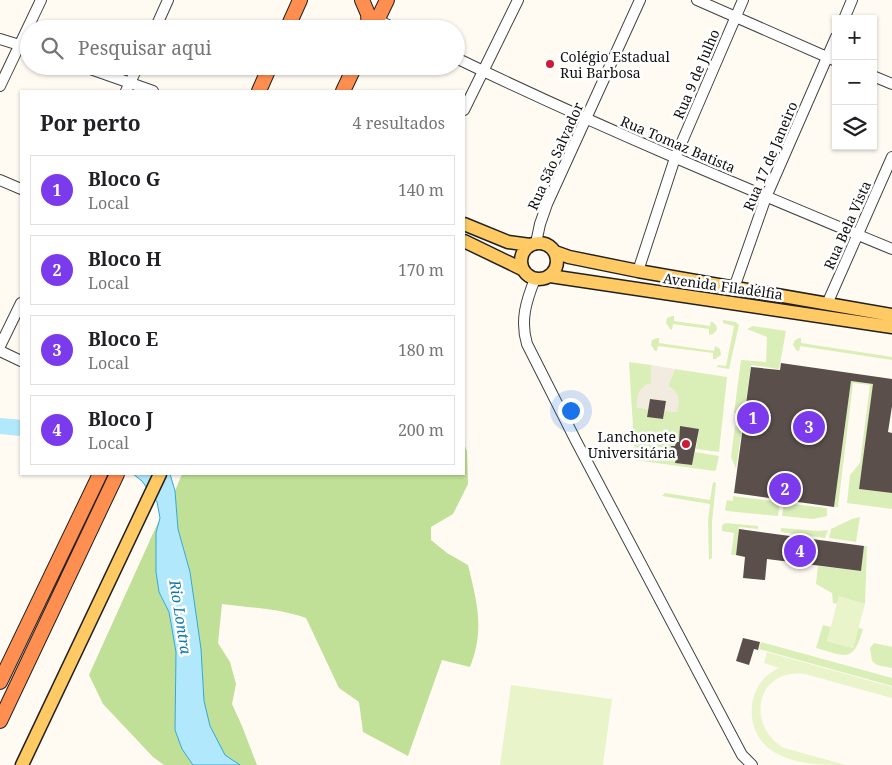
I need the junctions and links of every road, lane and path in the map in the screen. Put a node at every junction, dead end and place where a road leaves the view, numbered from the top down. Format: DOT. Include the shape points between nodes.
graph roads {
  1 [pos="41,0"];
  2 [pos="168,0"];
  3 [pos="300,0"];
  4 [pos="362,0"];
  5 [pos="387,0"];
  6 [pos="518,0"];
  7 [pos="640,0"];
  8 [pos="697,0"];
  9 [pos="743,0"];
  10 [pos="852,0"];
  11 [pos="846,15"];
  12 [pos="735,17"];
  13 [pos="34,20"];
  14 [pos="159,20"];
  15 [pos="291,20"];
  16 [pos="370,20"];
  17 [pos="376,20"];
  18 [pos="0,39"];
  19 [pos="20,45"];
  20 [pos="20,53"];
  21 [pos="831,59"];
  22 [pos="465,62"];
  23 [pos="484,71"];
  24 [pos="102,75"];
  25 [pos="134,75"];
  26 [pos="266,75"];
  27 [pos="351,75"];
  28 [pos="877,78"];
  29 [pos="892,84"];
  30 [pos="0,86"];
  31 [pos="128,87"];
  32 [pos="147,90"];
  33 [pos="259,90"];
  34 [pos="343,90"];
  35 [pos="465,108"];
  36 [pos="587,119"];
  37 [pos="892,157"];
  38 [pos="675,158"];
  39 [pos="0,180"];
  40 [pos="20,189"];
  41 [pos="766,197"];
  42 [pos="465,224"];
  43 [pos="857,235"];
  44 [pos="465,241"];
  45 [pos="533,244"];
  46 [pos="892,249"];
  47 [pos="556,252"];
  48 [pos="522,269"];
  49 [pos="638,271"];
  50 [pos="550,276"];
  51 [pos="535,279"];
  52 [pos="734,288"];
  53 [pos="827,304"];
  54 [pos="20,305"];
  55 [pos="892,315"];
  56 [pos="892,327"];
  57 [pos="0,346"];
  58 [pos="0,351"];
  59 [pos="20,361"];
  60 [pos="100,475"];
  61 [pos="160,475"];
  62 [pos="115,478"];
  63 [pos="0,682"];
  64 [pos="0,721"];
  65 [pos="22,765"];
  66 [pos="752,765"];
  1 -- 13 [label="street"];
  2 -- 14 [label="street"];
  3 -- 15 [label="highway"];
  4 -- 16 [label="highway"];
  5 -- 17 [label="highway"];
  6 -- 23 [label="street"];
  7 -- 36 [label="street, Rua São Salvador"];
  8 -- 12 [label="street"];
  9 -- 12 [label="street, Rua 9 de Julho"];
  10 -- 11 [label="street"];
  12 -- 21 [label="street"];
  12 -- 38 [label="street, Rua 9 de Julho"];
  18 -- 19 [label="street"];
  20 -- 30 [label="street"];
  21 -- 41 [label="street, Rua 17 de Janeiro"];
  22 -- 23 [label="street, Rua Tomaz Batista"];
  23 -- 35 [label="street"];
  23 -- 36 [label="street, Rua Tomaz Batista"];
  24 -- 31 [label="street"];
  25 -- 31 [label="street"];
  26 -- 33 [label="highway"];
  27 -- 34 [label="highway"];
  28 -- 29 [label="street"];
  31 -- 32 [label="street"];
  36 -- 38 [label="street, Rua Tomaz Batista"];
  36 -- 45 [label="street, Rua São Salvador" via="547,204"];
  37 -- 43 [label="street, Rua Bela Vista"];
  38 -- 41 [label="street, Rua Tomaz Batista"];
  38 -- 49 [label="street, Rua 9 de Julho"];
  39 -- 40 [label="street"];
  41 -- 43 [label="street, Rua Tomaz Batista"];
  41 -- 52 [label="street, Rua 17 de Janeiro"];
  42 -- 45 [label="main road" via="508,242"];
  43 -- 46 [label="street, Rua Tomaz Batista"];
  43 -- 53 [label="street, Rua Bela Vista"];
  44 -- 48 [label="main road"];
  45 -- 47 [label="main road" via="547,245"];
  45 -- 48 [label="main road" via="523,253"];
  47 -- 49 [label="main road, Avenida Filadélfia"];
  47 -- 50 [label="main road" via="558,263"];
  48 -- 51 [label="main road"];
  49 -- 52 [label="main road, Avenida Filadélfia"];
  50 -- 51 [label="main road"];
  50 -- 56 [label="main road, Avenida Filadélfia"];
  51 -- 66 [label="street" via="523,319 527,344 742,755"];
  52 -- 53 [label="main road, Avenida Filadélfia"];
  53 -- 55 [label="main road, Avenida Filadélfia"];
  54 -- 57 [label="street"];
  58 -- 59 [label="street"];
  60 -- 63 [label="highway"];
  61 -- 65 [label="main road"];
  62 -- 64 [label="highway"];
}
